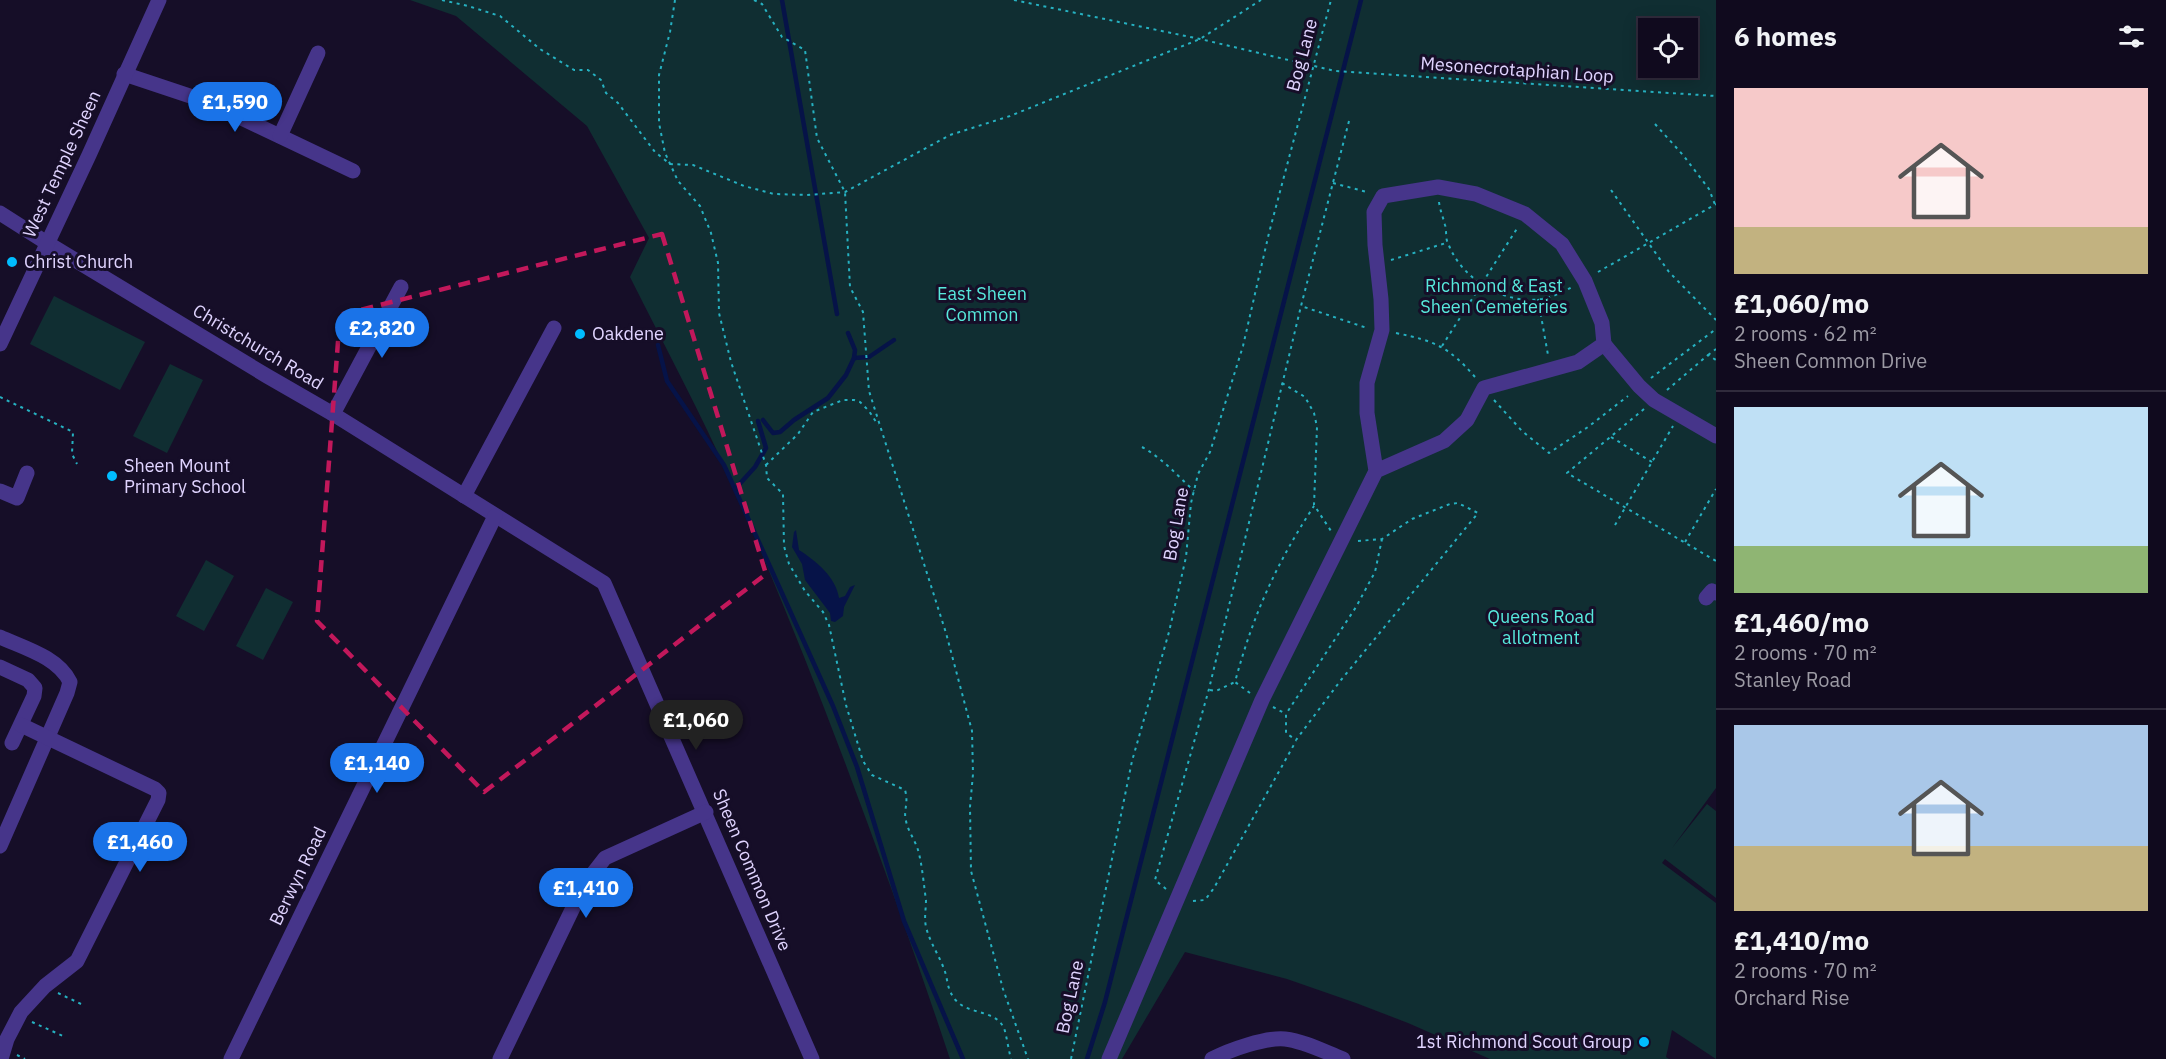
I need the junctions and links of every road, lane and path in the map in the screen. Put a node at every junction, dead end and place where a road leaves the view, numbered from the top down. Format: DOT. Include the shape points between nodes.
graph roads {
  1 [pos="159,0"];
  2 [pos="442,0"];
  3 [pos="675,0"];
  4 [pos="754,0"];
  5 [pos="1014,0"];
  6 [pos="1261,0"];
  7 [pos="1331,0"];
  8 [pos="1200,39"];
  9 [pos="318,52"];
  10 [pos="1312,66"];
  11 [pos="124,74"];
  12 [pos="1716,96"];
  13 [pos="1348,122"];
  14 [pos="1654,124"];
  15 [pos="280,136"];
  16 [pos="670,164"];
  17 [pos="353,171"];
  18 [pos="1332,183"];
  19 [pos="1611,190"];
  20 [pos="845,192"];
  21 [pos="1383,196"];
  22 [pos="1716,207"];
  23 [pos="0,213"];
  24 [pos="1526,214"];
  25 [pos="1447,242"];
  26 [pos="47,243"];
  27 [pos="1377,264"];
  28 [pos="401,287"];
  29 [pos="1538,299"];
  30 [pos="1301,306"];
  31 [pos="1716,320"];
  32 [pos="554,328"];
  33 [pos="1716,329"];
  34 [pos="1382,330"];
  35 [pos="0,344"];
  36 [pos="1604,344"];
  37 [pos="1442,346"];
  38 [pos="1716,349"];
  39 [pos="1708,355"];
  40 [pos="1716,360"];
  41 [pos="1550,370"];
  42 [pos="1282,383"];
  43 [pos="1639,386"];
  44 [pos="1484,388"];
  45 [pos="0,397"];
  46 [pos="1654,400"];
  47 [pos="333,414"];
  48 [pos="1680,415"];
  49 [pos="882,430"];
  50 [pos="1716,436"];
  51 [pos="1611,437"];
  52 [pos="1142,447"];
  53 [pos="1652,462"];
  54 [pos="77,464"];
  55 [pos="766,465"];
  56 [pos="1376,471"];
  57 [pos="27,473"];
  58 [pos="1716,489"];
  59 [pos="0,491"];
  60 [pos="1194,491"];
  61 [pos="464,496"];
  62 [pos="1314,505"];
  63 [pos="1625,507"];
  64 [pos="495,516"];
  65 [pos="1615,525"];
  66 [pos="1342,538"];
  67 [pos="1382,539"];
  68 [pos="1685,542"];
  69 [pos="1716,561"];
  70 [pos="2,638"];
  71 [pos="0,667"];
  72 [pos="1235,682"];
  73 [pos="1209,689"];
  74 [pos="1262,700"];
  75 [pos="1286,714"];
  76 [pos="21,725"];
  77 [pos="47,738"];
  78 [pos="1296,740"];
  79 [pos="12,743"];
  80 [pos="706,812"];
  81 [pos="0,846"];
  82 [pos="1179,895"];
  83 [pos="45,986"];
  84 [pos="81,1004"];
  85 [pos="19,1016"];
  86 [pos="63,1036"];
  87 [pos="0,1059"];
  88 [pos="231,1059"];
  89 [pos="500,1059"];
  90 [pos="812,1059"];
  91 [pos="1011,1059"];
  92 [pos="1028,1059"];
  93 [pos="1071,1059"];
  94 [pos="1109,1059"];
  95 [pos="1212,1059"];
  96 [pos="1343,1059"];
  1 -- 11 [label="street, West Temple Sheen"];
  2 -- 16 [label="path" via="500,16 540,50 574,70 588,70 601,80 606,93 655,152"];
  3 -- 16 [label="path" via="659,75 659,123"];
  4 -- 20 [label="path" via="762,4 782,37 805,50 817,138"];
  5 -- 8 [label="path, Mesonecrotaphian Loop"];
  6 -- 8 [label="path"];
  7 -- 10 [label="path, Bog Lane"];
  8 -- 10 [label="path, Mesonecrotaphian Loop"];
  8 -- 20 [label="path" via="1010,116 950,135"];
  9 -- 15 [label="street"];
  10 -- 12 [label="path, Mesonecrotaphian Loop" via="1335,71"];
  10 -- 60 [label="path, Bog Lane" via="1243,346"];
  11 -- 15 [label="street" via="208,102"];
  11 -- 26 [label="street, West Temple Sheen"];
  13 -- 18 [label="path"];
  14 -- 22 [label="path" via="1683,154 1709,189"];
  15 -- 17 [label="street"];
  16 -- 20 [label="path" via="693,165 774,195"];
  16 -- 55 [label="path" via="678,181 700,206 711,233 718,262 719,313 731,362"];
  18 -- 21 [label="path"];
  18 -- 30 [label="path"];
  19 -- 31 [label="path" via="1669,272"];
  20 -- 49 [label="path" via="850,287 863,312 869,392"];
  21 -- 24 [label="street" via="1438,187 1476,194"];
  21 -- 27 [label="street" via="1374,212"];
  23 -- 26 [label="street, Christchurch Road"];
  24 -- 36 [label="street" via="1562,244 1585,281 1602,323"];
  24 -- 37 [label="path"];
  25 -- 27 [label="path"];
  26 -- 35 [label="street, West Temple Sheen"];
  26 -- 47 [label="street, Christchurch Road"];
  27 -- 34 [label="street"];
  28 -- 47 [label="street"];
  29 -- 41 [label="path"];
  30 -- 34 [label="path"];
  30 -- 42 [label="path"];
  32 -- 61 [label="street"];
  33 -- 43 [label="path"];
  34 -- 37 [label="path"];
  34 -- 56 [label="street" via="1367,383 1367,413"];
  36 -- 41 [label="street" via="1578,362"];
  36 -- 43 [label="street"];
  37 -- 44 [label="path"];
  38 -- 39 [label="path"];
  39 -- 40 [label="path"];
  39 -- 46 [label="path"];
  41 -- 44 [label="street"];
  42 -- 62 [label="path" via="1305,397 1314,413"];
  42 -- 73 [label="path"];
  43 -- 44 [label="path" via="1549,453 1522,432"];
  43 -- 46 [label="street"];
  44 -- 56 [label="street" via="1467,420 1444,441"];
  45 -- 54 [label="path" via="73,432 72,454"];
  46 -- 48 [label="street"];
  46 -- 51 [label="path"];
  47 -- 61 [label="street, Christchurch Road"];
  48 -- 50 [label="street"];
  48 -- 53 [label="path"];
  49 -- 55 [label="path" via="860,402 843,400 813,412 798,434"];
  49 -- 92 [label="path" via="946,633 972,731 971,871 1003,988"];
  51 -- 53 [label="path"];
  51 -- 63 [label="path" via="1568,473"];
  52 -- 60 [label="path"];
  53 -- 63 [label="path"];
  55 -- 91 [label="path" via="767,478 783,494 784,546 789,564 824,612 829,626 863,761 872,775 905,790 906,822 918,851 926,927 945,970 948,988 960,1005 998,1021 1005,1030"];
  56 -- 66 [label="street"];
  57 -- 59 [label="street" via="17,498"];
  58 -- 68 [label="path"];
  60 -- 93 [label="path, Bog Lane" via="1186,557 1132,761"];
  61 -- 64 [label="street, Christchurch Road"];
  62 -- 66 [label="path" via="1332,532"];
  62 -- 72 [label="path" via="1273,574"];
  63 -- 65 [label="path"];
  63 -- 68 [label="path"];
  64 -- 80 [label="street, Sheen Common Drive" via="604,583"];
  64 -- 88 [label="street, Berwyn Road"];
  66 -- 67 [label="path" via="1369,542"];
  66 -- 74 [label="street"];
  67 -- 75 [label="path" via="1375,572 1356,607"];
  67 -- 78 [label="path" via="1412,519 1450,504 1458,503 1478,513"];
  68 -- 69 [label="path"];
  70 -- 77 [label="street" via="53,662 70,682"];
  71 -- 76 [label="street" via="28,680 35,688"];
  72 -- 73 [label="path" via="1216,691"];
  72 -- 74 [label="path"];
  73 -- 82 [label="path" via="1155,880"];
  74 -- 75 [label="path"];
  74 -- 82 [label="street"];
  75 -- 78 [label="path" via="1286,733"];
  76 -- 77 [label="street"];
  76 -- 79 [label="street"];
  77 -- 81 [label="street"];
  77 -- 83 [label="street" via="159,794 77,961"];
  78 -- 82 [label="path" via="1214,888 1204,900"];
  80 -- 89 [label="street" via="605,858 584,885"];
  80 -- 90 [label="street, Sheen Common Drive"];
  82 -- 94 [label="street"];
  83 -- 84 [label="path"];
  83 -- 85 [label="street"];
  85 -- 86 [label="path"];
  85 -- 87 [label="street"];
  95 -- 96 [label="street" via="1283,1039"];
}
